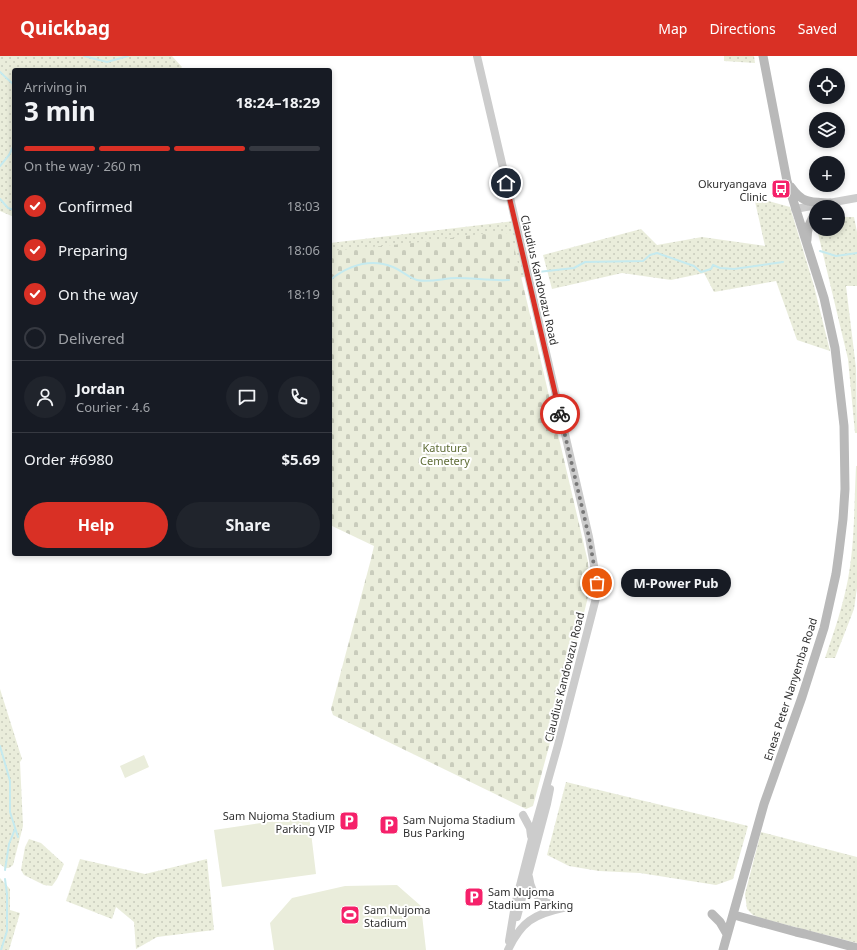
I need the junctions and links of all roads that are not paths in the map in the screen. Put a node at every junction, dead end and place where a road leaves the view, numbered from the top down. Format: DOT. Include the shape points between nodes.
graph roads {
  1 [pos="477,56"];
  2 [pos="763,56"];
  3 [pos="787,181"];
  4 [pos="857,198"];
  5 [pos="809,201"];
  6 [pos="845,201"];
  7 [pos="809,207"];
  8 [pos="795,209"];
  9 [pos="809,224"];
  10 [pos="807,246"];
  11 [pos="552,765"];
  12 [pos="541,802"];
  13 [pos="531,841"];
  14 [pos="529,874"];
  15 [pos="712,914"];
  16 [pos="734,915"];
  17 [pos="796,932"];
  18 [pos="727,934"];
  19 [pos="509,941"];
  20 [pos="857,948"];
  21 [pos="508,950"];
  22 [pos="723,950"];
  23 [pos="847,950"];
  1 -- 11 [label="street, Claudius Kandovazu Road" via="589,537 597,583 585,645"];
  2 -- 3 [label="main road, Eneas Peter Nanyemba Road"];
  3 -- 5 [label="main road" via="800,198"];
  3 -- 8 [label="main road, Eneas Peter Nanyemba Road"];
  4 -- 6 [label="street"];
  7 -- 8 [label="street"];
  8 -- 10 [label="main road, Eneas Peter Nanyemba Road"];
  9 -- 10 [label="main road"];
  10 -- 16 [label="main road, Eneas Peter Nanyemba Road" via="824,298 838,367 844,426 843,519 836,574 824,628 764,804"];
  11 -- 12 [label="street, Claudius Kandovazu Road"];
  11 -- 14 [label="street, Claudius Kandovazu Road" via="547,804"];
  12 -- 13 [label="street, Claudius Kandovazu Road"];
  12 -- 13 [label="street" via="534,812 522,815 530,828"];
  13 -- 19 [label="street, Claudius Kandovazu Road"];
  14 -- 19 [label="street, Claudius Kandovazu Road"];
  14 -- 21 [label="street" via="535,895 547,903 563,908 533,918 518,932"];
  15 -- 18 [label="main road"];
  16 -- 17 [label="main road"];
  16 -- 18 [label="main road, Eneas Peter Nanyemba Road"];
  17 -- 20 [label="main road"];
  17 -- 23 [label="main road" via="804,937"];
  18 -- 22 [label="main road, Eneas Peter Nanyemba Road"];
  19 -- 21 [label="street, Claudius Kandovazu Road"];
}
